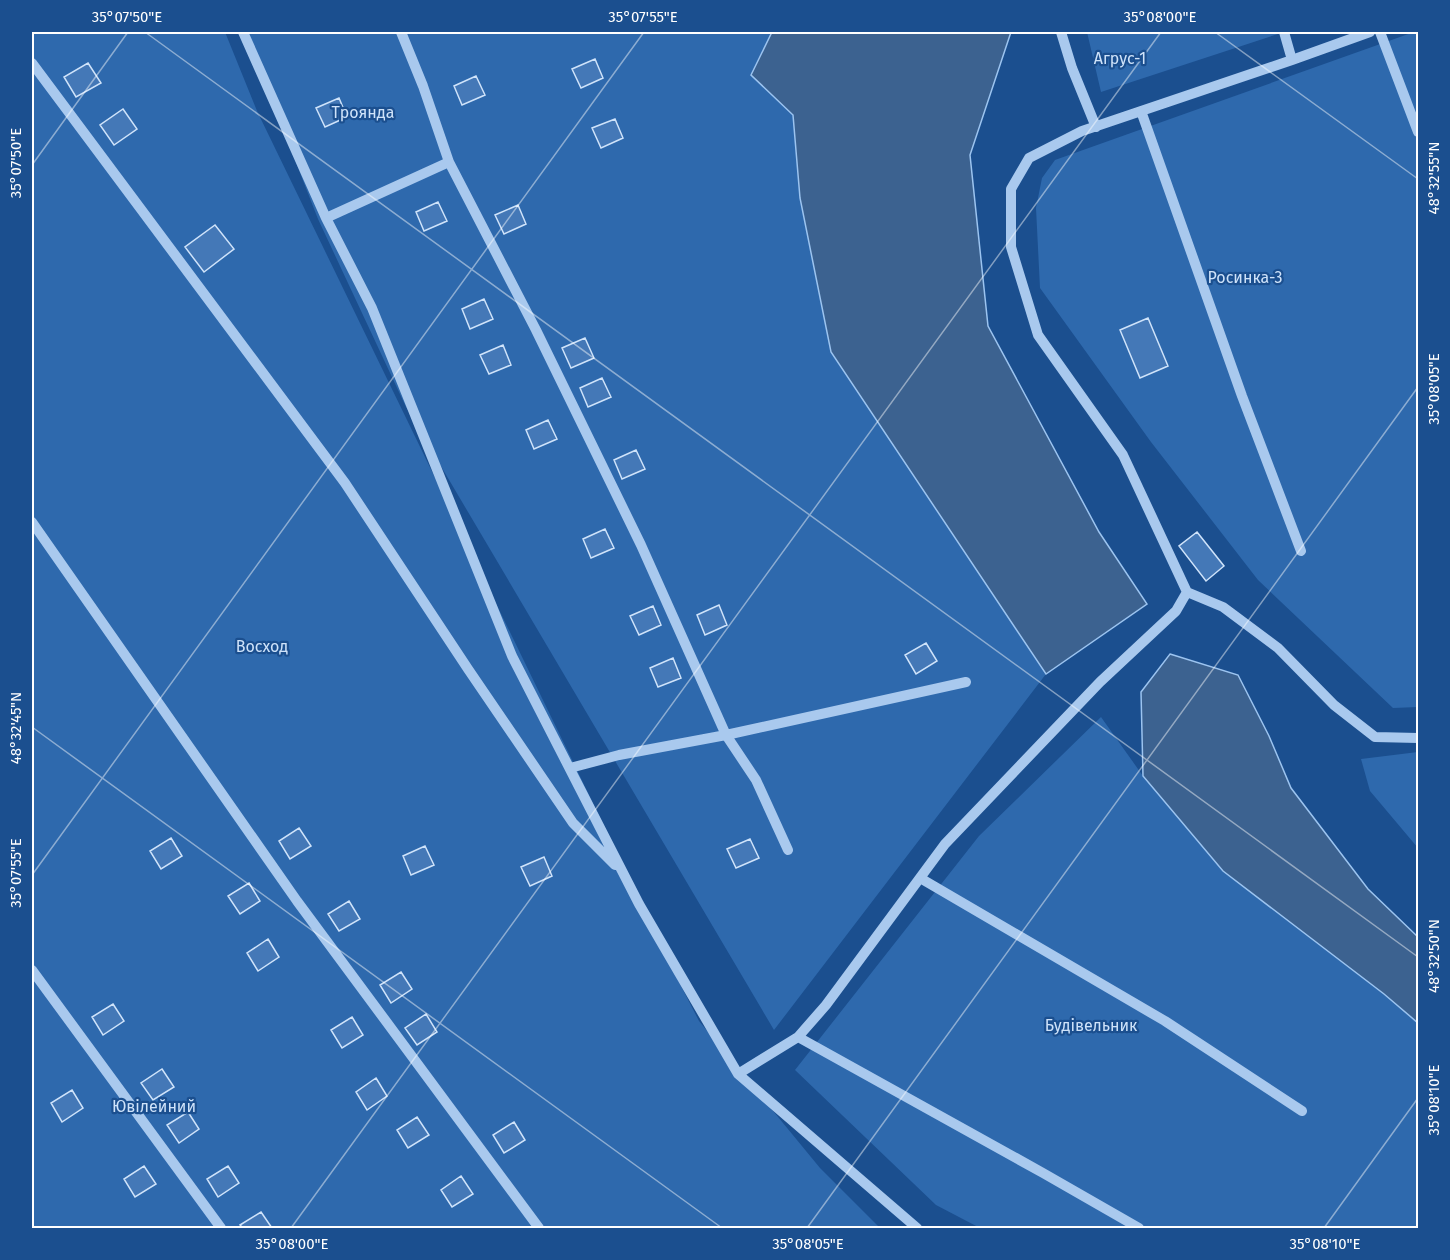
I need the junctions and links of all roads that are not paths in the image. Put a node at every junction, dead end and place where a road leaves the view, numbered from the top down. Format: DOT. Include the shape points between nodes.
graph roads {
  1 [pos="243,32"];
  2 [pos="401,32"];
  3 [pos="1061,32"];
  4 [pos="1284,32"];
  5 [pos="1370,32"];
  6 [pos="1380,32"];
  7 [pos="1292,60"];
  8 [pos="32,63"];
  9 [pos="1141,111"];
  10 [pos="1096,127"];
  11 [pos="1419,132"];
  12 [pos="449,162"];
  13 [pos="326,218"];
  14 [pos="32,522"];
  15 [pos="1301,551"];
  16 [pos="1187,592"];
  17 [pos="966,682"];
  18 [pos="726,735"];
  19 [pos="1419,738"];
  20 [pos="570,768"];
  21 [pos="788,850"];
  22 [pos="920,878"];
  23 [pos="639,904"];
  24 [pos="32,970"];
  25 [pos="798,1037"];
  26 [pos="738,1074"];
  27 [pos="1302,1111"];
  28 [pos="221,1228"];
  29 [pos="539,1228"];
  30 [pos="917,1228"];
  31 [pos="1139,1228"];
  1 -- 13 [label="street"];
  2 -- 12 [label="street"];
  3 -- 10 [label="street"];
  4 -- 7 [label="street"];
  5 -- 7 [label="street"];
  6 -- 11 [label="street"];
  7 -- 9 [label="street"];
  8 -- 23 [label="street" via="345,483 573,823 613,862"];
  9 -- 10 [label="street"];
  9 -- 15 [label="street"];
  10 -- 16 [label="street" via="1029,158 1011,189 1011,247 1038,335 1123,455"];
  12 -- 13 [label="street"];
  12 -- 18 [label="street" via="641,545"];
  13 -- 20 [label="street" via="372,308 512,656"];
  14 -- 29 [label="street" via="297,901"];
  16 -- 19 [label="street" via="1223,607 1278,648 1334,705 1375,737"];
  16 -- 22 [label="street" via="1176,611 1100,682 945,844"];
  17 -- 18 [label="street"];
  18 -- 20 [label="street"];
  18 -- 21 [label="street" via="756,780"];
  20 -- 23 [label="street"];
  22 -- 25 [label="street"];
  22 -- 27 [label="street" via="1165,1021"];
  23 -- 26 [label="street"];
  24 -- 28 [label="street"];
  25 -- 26 [label="street"];
  25 -- 31 [label="street"];
  26 -- 30 [label="street"];
}
